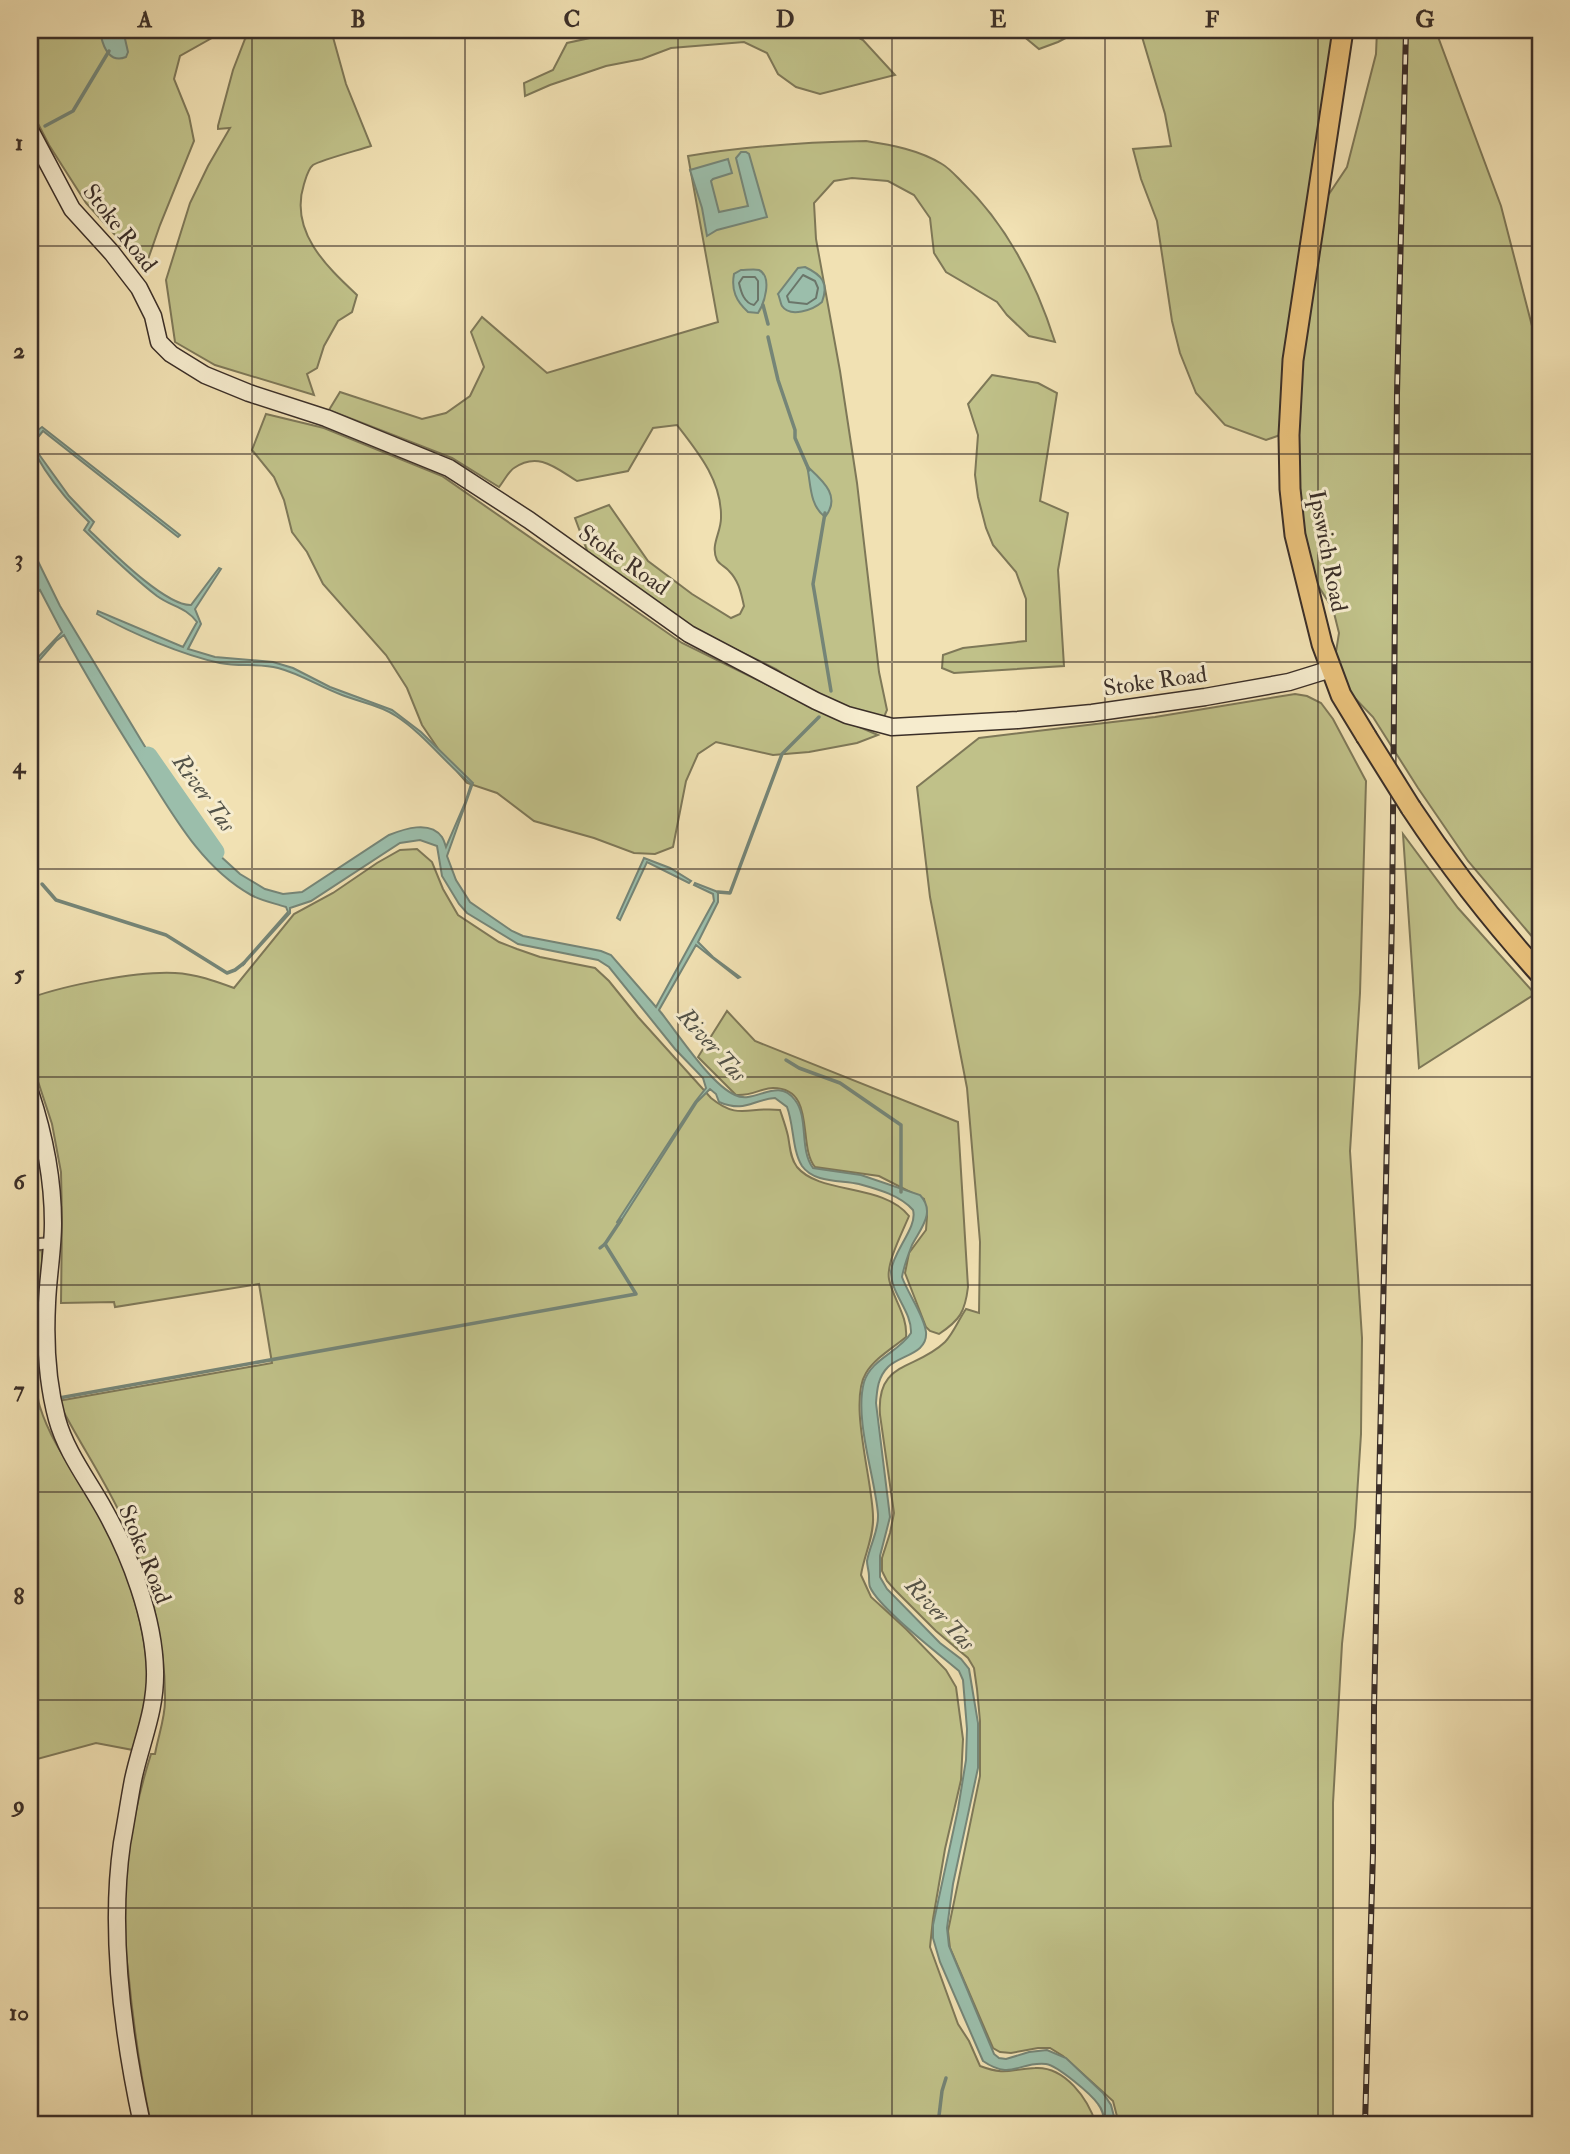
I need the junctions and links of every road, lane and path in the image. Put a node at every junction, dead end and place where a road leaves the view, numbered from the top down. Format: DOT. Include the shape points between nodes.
graph roads {
  1 [pos="1343,30"];
  2 [pos="30,130"];
  3 [pos="1331,669"];
  4 [pos="1540,974"];
  5 [pos="30,1092"];
  6 [pos="51,1243"];
  7 [pos="30,1245"];
  8 [pos="142,2124"];
  1 -- 3 [label="highway, Ipswich Road" via="1299,314 1289,435 1295,535"];
  2 -- 3 [label="street, Stoke Road" via="72,209 139,288 159,342 171,354 249,393 326,418 449,468 689,634 847,715 892,727 1068,715 1289,682"];
  3 -- 4 [label="highway, Ipswich Road, bridge" via="1411,808 1462,880"];
  5 -- 6 [label="street, Stoke Road" via="50,1170"];
  6 -- 7 [label="street"];
  6 -- 8 [label="street, Stoke Road" via="48,1370 58,1421 135,1578 155,1666 156,1693 133,1779 116,1916 124,2013"];
}
